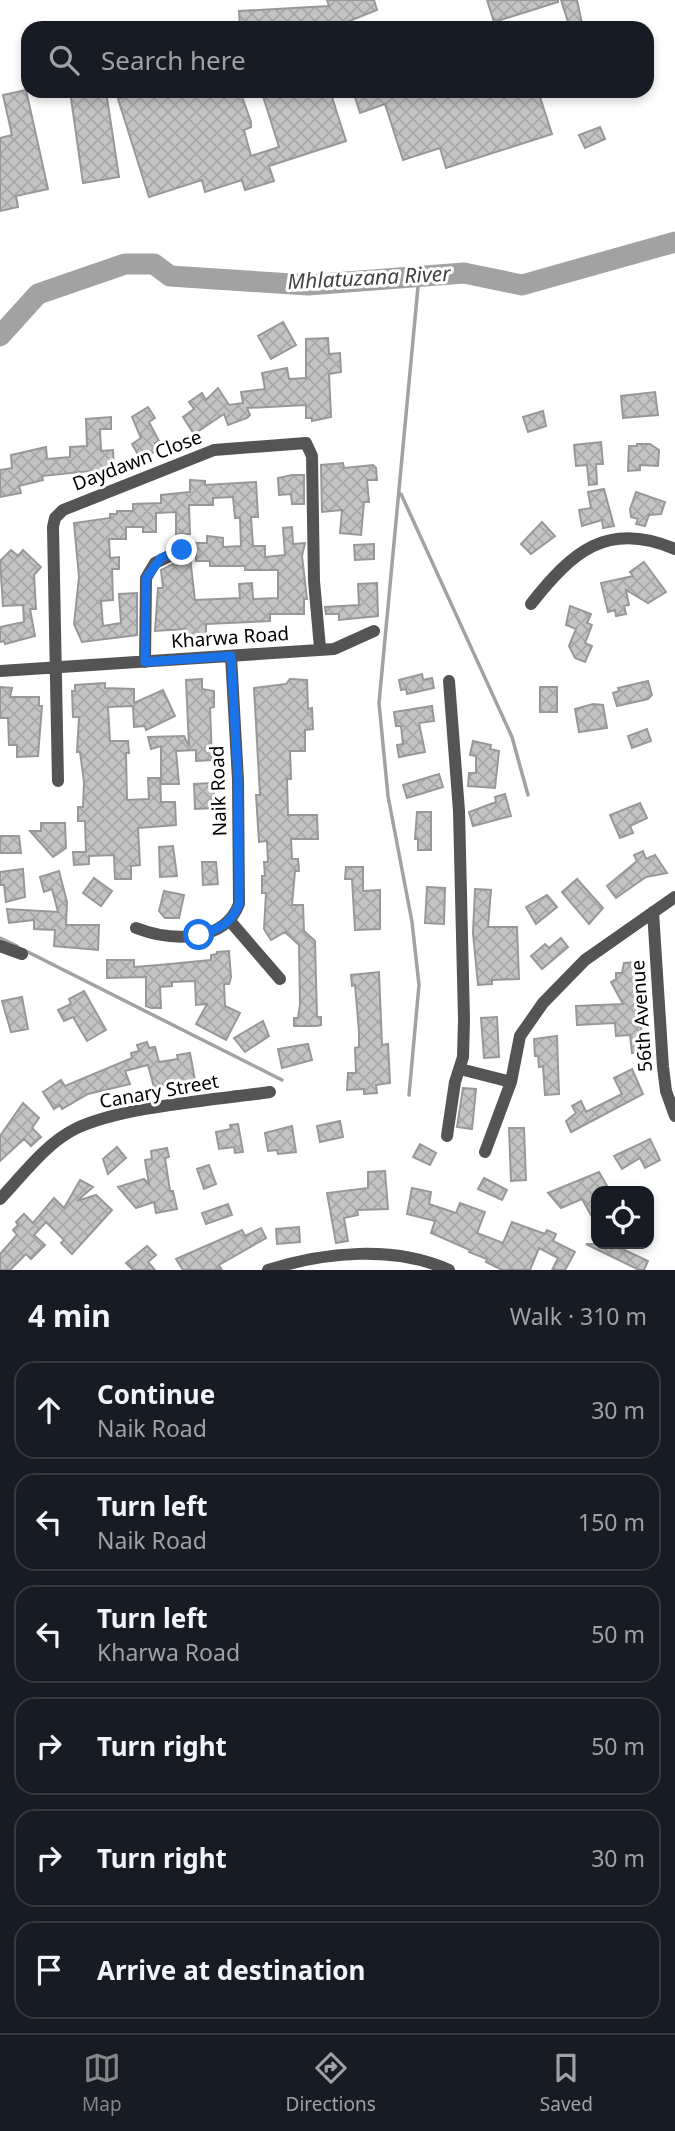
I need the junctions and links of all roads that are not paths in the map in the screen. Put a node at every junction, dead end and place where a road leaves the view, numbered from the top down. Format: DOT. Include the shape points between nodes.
graph roads {
  1 [pos="675,549"];
  2 [pos="182,550"];
  3 [pos="531,604"];
  4 [pos="374,631"];
  5 [pos="320,648"];
  6 [pos="231,656"];
  7 [pos="145,662"];
  8 [pos="56,667"];
  9 [pos="0,671"];
  10 [pos="449,681"];
  11 [pos="58,781"];
  12 [pos="675,897"];
  13 [pos="653,912"];
  14 [pos="230,921"];
  15 [pos="136,928"];
  16 [pos="0,946"];
  17 [pos="22,954"];
  18 [pos="280,979"];
  19 [pos="460,1069"];
  20 [pos="511,1083"];
  21 [pos="270,1092"];
  22 [pos="675,1116"];
  23 [pos="447,1136"];
  24 [pos="485,1152"];
  25 [pos="0,1199"];
  26 [pos="268,1270"];
  27 [pos="449,1270"];
  1 -- 3 [label="street" via="641,536 601,540 563,567"];
  2 -- 7 [label="street" via="161,558 146,578"];
  4 -- 5 [label="street, Kharwa Road" via="334,649"];
  5 -- 6 [label="street, Kharwa Road"];
  5 -- 8 [label="street, Daydawn Close" via="312,456 308,444 302,443 214,450 58,514 53,527"];
  6 -- 7 [label="street, Kharwa Road"];
  6 -- 14 [label="street, Naik Road" via="241,890"];
  7 -- 8 [label="street, Kharwa Road"];
  8 -- 9 [label="street, Kharwa Road"];
  8 -- 11 [label="street"];
  10 -- 19 [label="street" via="460,850 464,1037"];
  12 -- 13 [label="street"];
  13 -- 20 [label="street" via="584,960 542,1003 520,1036"];
  13 -- 22 [label="street, 56th Avenue" via="663,1068"];
  14 -- 15 [label="street" via="216,930 179,937 156,936"];
  14 -- 18 [label="street"];
  16 -- 17 [label="street"];
  19 -- 20 [label="street"];
  19 -- 23 [label="street"];
  20 -- 24 [label="street"];
  21 -- 25 [label="street, Canary Street" via="132,1113 75,1129 43,1154"];
  26 -- 27 [label="street" via="308,1259 349,1255 417,1261"];
}
